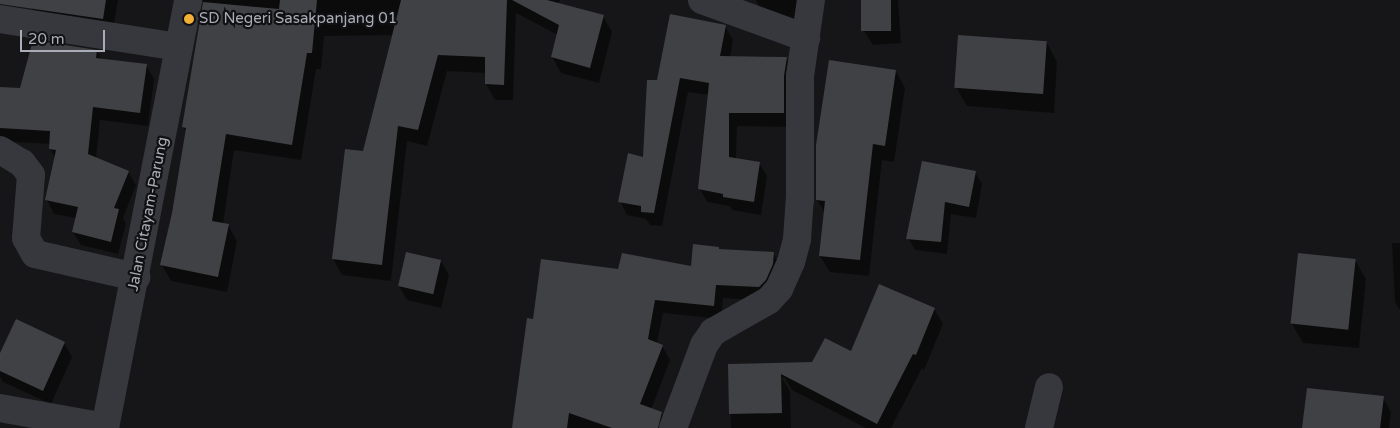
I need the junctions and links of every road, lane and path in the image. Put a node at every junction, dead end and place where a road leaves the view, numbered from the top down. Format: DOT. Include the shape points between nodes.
graph roads {
  1 [pos="188,0"];
  2 [pos="702,0"];
  3 [pos="811,0"];
  4 [pos="0,19"];
  5 [pos="806,38"];
  6 [pos="179,47"];
  7 [pos="0,150"];
  8 [pos="136,278"];
  9 [pos="1049,387"];
  10 [pos="0,408"];
  11 [pos="105,427"];
  12 [pos="673,428"];
  13 [pos="1039,428"];
  1 -- 6 [label="street, Jalan Citayam-Parung"];
  2 -- 5 [label="street"];
  3 -- 5 [label="street"];
  4 -- 6 [label="street"];
  5 -- 12 [label="street" via="800,76 800,200 797,239 791,262 779,289 769,300 713,332 704,345"];
  6 -- 8 [label="street, Jalan Citayam-Parung"];
  7 -- 8 [label="street" via="22,163 31,175 26,238 35,254"];
  8 -- 11 [label="street, Jalan Citayam-Parung"];
  9 -- 13 [label="street"];
  10 -- 11 [label="street"];
}
